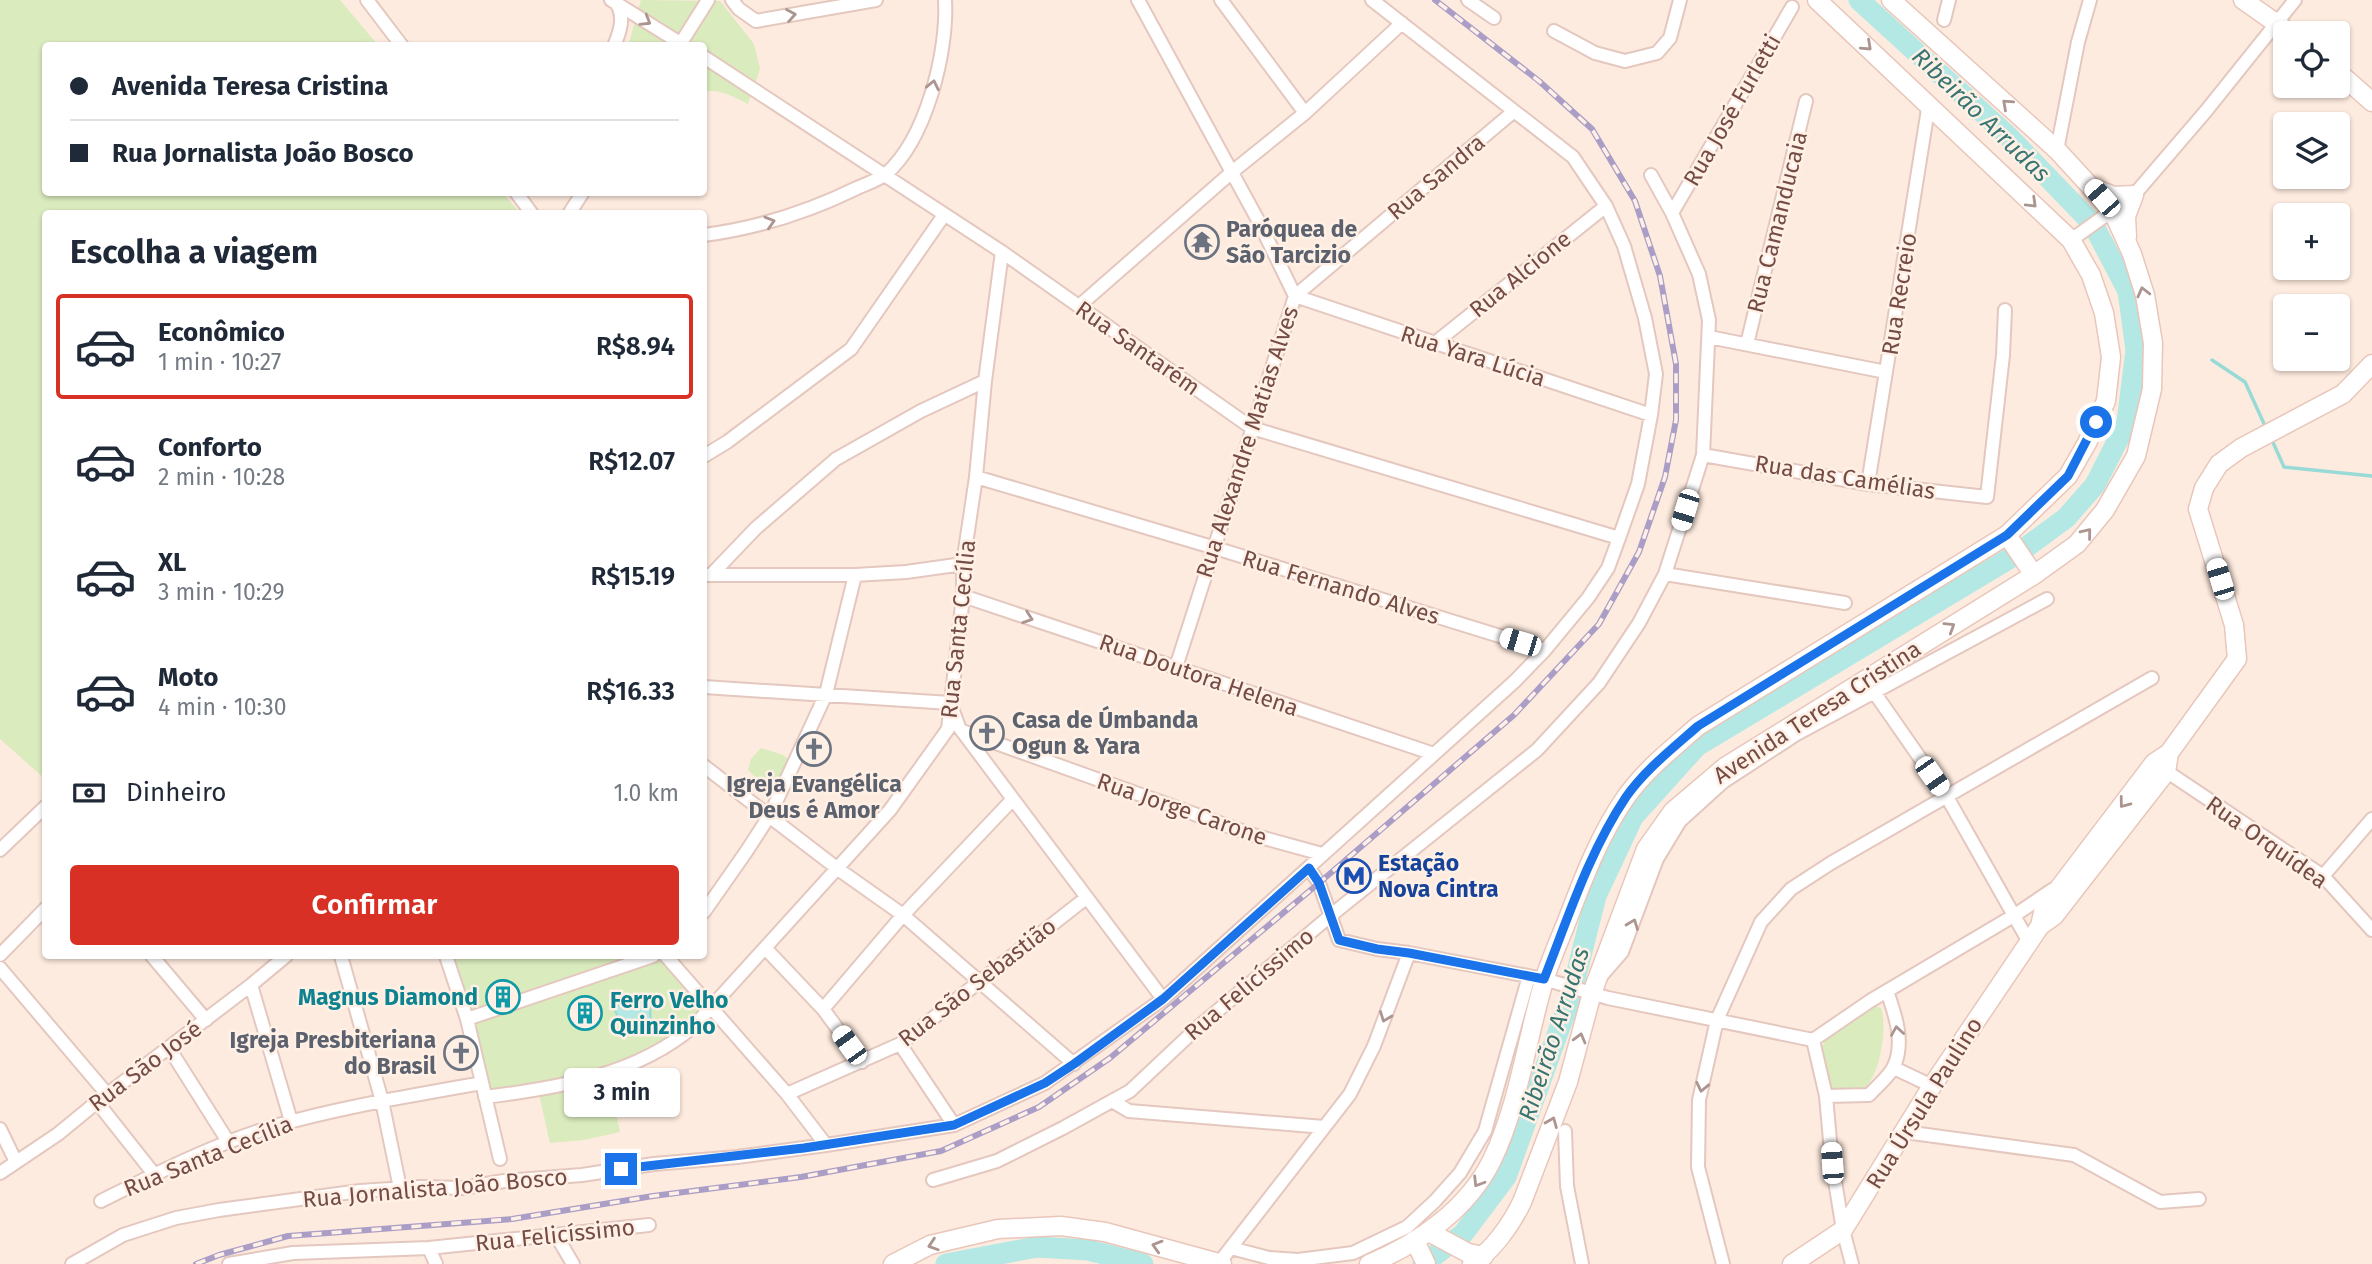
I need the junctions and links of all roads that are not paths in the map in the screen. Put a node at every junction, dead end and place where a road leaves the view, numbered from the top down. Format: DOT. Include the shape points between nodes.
graph roads {
  1 [pos="367,0"];
  2 [pos="708,0"];
  3 [pos="732,0"];
  4 [pos="876,0"];
  5 [pos="945,0"];
  6 [pos="1138,0"];
  7 [pos="1221,0"];
  8 [pos="1372,0"];
  9 [pos="1468,0"];
  10 [pos="1680,0"];
  11 [pos="1817,0"];
  12 [pos="1891,0"];
  13 [pos="1949,0"];
  14 [pos="2090,0"];
  15 [pos="2243,0"];
  16 [pos="2295,0"];
  17 [pos="613,2"];
  18 [pos="1792,7"];
  19 [pos="1494,18"];
  20 [pos="1944,20"];
  21 [pos="2273,21"];
  22 [pos="2286,21"];
  23 [pos="1402,23"];
  24 [pos="1554,31"];
  25 [pos="2273,39"];
  26 [pos="399,42"];
  27 [pos="616,42"];
  28 [pos="677,42"];
  29 [pos="684,42"];
  30 [pos="707,59"];
  31 [pos="2350,83"];
  32 [pos="1806,101"];
  33 [pos="2372,102"];
  34 [pos="1929,103"];
  35 [pos="1513,112"];
  36 [pos="1305,113"];
  37 [pos="2057,150"];
  38 [pos="1232,172"];
  39 [pos="885,174"];
  40 [pos="1651,175"];
  41 [pos="2091,186"];
  42 [pos="2134,195"];
  43 [pos="1606,206"];
  44 [pos="1672,213"];
  45 [pos="2107,214"];
  46 [pos="944,215"];
  47 [pos="707,236"];
  48 [pos="2076,236"];
  49 [pos="2127,242"];
  50 [pos="1002,253"];
  51 [pos="1295,296"];
  52 [pos="1079,306"];
  53 [pos="2005,310"];
  54 [pos="1709,337"];
  55 [pos="1435,343"];
  56 [pos="1747,344"];
  57 [pos="2372,364"];
  58 [pos="1886,372"];
  59 [pos="985,381"];
  60 [pos="1651,415"];
  61 [pos="1252,428"];
  62 [pos="707,454"];
  63 [pos="1703,455"];
  64 [pos="976,477"];
  65 [pos="1868,484"];
  66 [pos="2008,536"];
  67 [pos="1619,538"];
  68 [pos="1212,547"];
  69 [pos="963,564"];
  70 [pos="2033,573"];
  71 [pos="1665,574"];
  72 [pos="855,575"];
  73 [pos="707,576"];
  74 [pos="963,596"];
  75 [pos="2047,599"];
  76 [pos="1845,603"];
  77 [pos="1545,650"];
  78 [pos="1175,667"];
  79 [pos="2152,678"];
  80 [pos="707,687"];
  81 [pos="1874,692"];
  82 [pos="826,694"];
  83 [pos="950,703"];
  84 [pos="964,732"];
  85 [pos="1434,754"];
  86 [pos="2160,767"];
  87 [pos="707,768"];
  88 [pos="1947,797"];
  89 [pos="1013,799"];
  90 [pos="42,810"];
  91 [pos="770,815"];
  92 [pos="2372,819"];
  93 [pos="0,850"];
  94 [pos="1322,854"];
  95 [pos="1309,868"];
  96 [pos="838,869"];
  97 [pos="2068,876"];
  98 [pos="2323,876"];
  99 [pos="1086,898"];
  100 [pos="707,908"];
  101 [pos="42,912"];
  102 [pos="903,915"];
  103 [pos="2015,915"];
  104 [pos="1330,916"];
  105 [pos="2040,926"];
  106 [pos="2372,930"];
  107 [pos="2029,942"];
  108 [pos="766,949"];
  109 [pos="1409,953"];
  110 [pos="0,955"];
  111 [pos="155,959"];
  112 [pos="282,959"];
  113 [pos="342,959"];
  114 [pos="447,959"];
  115 [pos="644,959"];
  116 [pos="669,959"];
  117 [pos="0,968"];
  118 [pos="1542,979"];
  119 [pos="981,982"];
  120 [pos="251,985"];
  121 [pos="1591,988"];
  122 [pos="1886,991"];
  123 [pos="1163,999"];
  124 [pos="710,1006"];
  125 [pos="823,1009"];
  126 [pos="467,1019"];
  127 [pos="206,1020"];
  128 [pos="1717,1020"];
  129 [pos="1813,1040"];
  130 [pos="900,1044"];
  131 [pos="169,1048"];
  132 [pos="862,1062"];
  133 [pos="1074,1064"];
  134 [pos="1894,1068"];
  135 [pos="1510,1075"];
  136 [pos="482,1083"];
  137 [pos="1933,1086"];
  138 [pos="787,1094"];
  139 [pos="1826,1096"];
  140 [pos="485,1097"];
  141 [pos="102,1098"];
  142 [pos="382,1101"];
  143 [pos="1112,1101"];
  144 [pos="291,1121"];
  145 [pos="954,1125"];
  146 [pos="1324,1127"];
  147 [pos="0,1129"];
  148 [pos="1565,1131"];
  149 [pos="1905,1132"];
  150 [pos="229,1143"];
  151 [pos="826,1145"];
  152 [pos="1473,1152"];
  153 [pos="1495,1153"];
  154 [pos="500,1159"];
  155 [pos="16,1162"];
  156 [pos="0,1173"];
  157 [pos="154,1174"];
  158 [pos="933,1180"];
  159 [pos="400,1188"];
  160 [pos="2199,1199"];
  161 [pos="101,1201"];
  162 [pos="649,1225"];
  163 [pos="1843,1230"];
  164 [pos="556,1235"];
  165 [pos="1425,1244"];
  166 [pos="429,1248"];
  167 [pos="1231,1248"];
  168 [pos="296,1258"];
  169 [pos="1475,1258"];
  170 [pos="72,1264"];
  171 [pos="229,1264"];
  172 [pos="436,1264"];
  173 [pos="573,1264"];
  174 [pos="892,1264"];
  175 [pos="1221,1264"];
  176 [pos="1369,1264"];
  177 [pos="1582,1264"];
  178 [pos="1723,1264"];
  179 [pos="1792,1264"];
  180 [pos="1852,1264"];
  1 -- 26 [label="street"];
  2 -- 29 [label="street"];
  3 -- 4 [label="street, one-way" via="756,21"];
  39 -- 5 [label="street, one-way" via="912,141 930,101 947,23"];
  6 -- 38 [label="street, Rua Alexandre Matias Alves"];
  7 -- 36 [label="street"];
  8 -- 23 [label="street, Rua Jornalista João Bosco"];
  9 -- 19 [label="street"];
  10 -- 24 [label="street" via="1670,38 1657,53 1625,61 1595,53"];
  11 -- 34 [label="main road, one-way"];
  37 -- 12 [label="main road, one-way"];
  13 -- 20 [label="street"];
  14 -- 37 [label="street"];
  15 -- 21 [label="main road"];
  16 -- 22 [label="street"];
  17 -- 27 [label="street" via="621,12"];
  17 -- 28 [label="street, one-way"];
  18 -- 44 [label="street, Rua José Furletti"];
  23 -- 35 [label="street, Rua Jornalista João Bosco"];
  23 -- 36 [label="street"];
  25 -- 42 [label="street"];
  30 -- 39 [label="street, Rua Santarém"];
  31 -- 33 [label="main road"];
  32 -- 56 [label="street, Rua Camanducaia"];
  34 -- 48 [label="main road, one-way"];
  34 -- 58 [label="street, Rua Recreio"];
  35 -- 43 [label="street, Rua Jornalista João Bosco" via="1573,157"];
  35 -- 51 [label="street, Rua Sandra"];
  36 -- 38 [label="street"];
  37 -- 41 [label="main road, Avenida Teresa Cristina"];
  38 -- 51 [label="street, Rua Alexandre Matias Alves"];
  38 -- 52 [label="street"];
  39 -- 46 [label="street, Rua Santarém"];
  47 -- 39 [label="street, one-way" via="817,208"];
  40 -- 44 [label="street, Rua Felicíssimo"];
  41 -- 42 [label="main road" via="2114,196"];
  41 -- 45 [label="main road, Avenida Teresa Cristina"];
  42 -- 45 [label="street"];
  42 -- 49 [label="main road" via="2126,216"];
  43 -- 55 [label="street, Rua Alcione"];
  43 -- 60 [label="street, Rua Jornalista João Bosco" via="1646,318 1656,374"];
  44 -- 54 [label="street, Rua Felicíssimo" via="1699,274"];
  45 -- 48 [label="street"];
  45 -- 49 [label="main road, Avenida Teresa Cristina"];
  46 -- 50 [label="street, Rua Santarém"];
  46 -- 62 [label="street" via="851,349"];
  48 -- 66 [label="main road" via="2104,313 2111,357 2106,401 2068,476"];
  70 -- 49 [label="main road, Avenida Teresa Cristina, one-way" via="2077,544 2105,510 2136,456 2152,389 2153,343 2145,295"];
  50 -- 52 [label="street, Rua Santarém"];
  50 -- 59 [label="street, Rua Santa Cecília"];
  51 -- 55 [label="street, Rua Yara Lúcia"];
  51 -- 61 [label="street, Rua Alexandre Matias Alves"];
  52 -- 61 [label="street, Rua Santarém"];
  53 -- 65 [label="street, Rua das Camélias" via="1987,497"];
  54 -- 56 [label="street"];
  54 -- 63 [label="street, Rua Felicíssimo"];
  55 -- 60 [label="street, Rua Yara Lúcia"];
  56 -- 58 [label="street"];
  57 -- 86 [label="main road, Rua Úrsula Paulino" via="2343,394 2219,464 2204,488 2198,509 2234,625 2236,659"];
  58 -- 65 [label="street, Rua Recreio"];
  59 -- 64 [label="street, Rua Santa Cecília"];
  59 -- 73 [label="street" via="836,458"];
  60 -- 67 [label="street, Rua Jornalista João Bosco" via="1638,484"];
  61 -- 67 [label="street, Rua Santarém"];
  61 -- 68 [label="street, Rua Alexandre Matias Alves"];
  63 -- 65 [label="street, Rua das Camélias"];
  63 -- 71 [label="street, Rua Felicíssimo"];
  64 -- 68 [label="street, Rua Fernando Alves"];
  64 -- 69 [label="street, Rua Santa Cecília"];
  66 -- 70 [label="main road"];
  66 -- 118 [label="main road" via="1698,726 1659,760 1627,796 1602,838"];
  67 -- 77 [label="street, Rua Jornalista João Bosco" via="1608,568"];
  68 -- 77 [label="street, Rua Fernando Alves"];
  68 -- 78 [label="street, Rua Alexandre Matias Alves"];
  69 -- 72 [label="street"];
  69 -- 74 [label="street, Rua Santa Cecília"];
  121 -- 70 [label="main road, Avenida Teresa Cristina, one-way" via="1646,849 1673,811 1725,767"];
  71 -- 76 [label="street"];
  71 -- 104 [label="street, Rua Felicíssimo" via="1599,683 1537,750"];
  72 -- 73 [label="street"];
  72 -- 82 [label="street"];
  74 -- 78 [label="street, Rua Doutora Helena, one-way"];
  74 -- 83 [label="street, Rua Santa Cecília"];
  75 -- 81 [label="street"];
  77 -- 85 [label="street, Rua Jornalista João Bosco"];
  78 -- 85 [label="street, Rua Doutora Helena"];
  79 -- 88 [label="street"];
  80 -- 82 [label="street"];
  81 -- 88 [label="street"];
  121 -- 81 [label="street, one-way" via="1622,953 1657,859 1681,821 1723,782 1795,735"];
  82 -- 83 [label="street"];
  82 -- 91 [label="street"];
  83 -- 84 [label="street"];
  83 -- 96 [label="street, Rua Santa Cecília" via="948,729 936,749"];
  84 -- 89 [label="street"];
  84 -- 94 [label="street, Rua Jorge Carone" via="1253,835"];
  85 -- 94 [label="street, Rua Jornalista João Bosco"];
  86 -- 97 [label="main road, Rua Úrsula Paulino, one-way"];
  86 -- 98 [label="street, Rua Orquídea"];
  86 -- 105 [label="main road, Rua Úrsula Paulino" via="2054,916"];
  87 -- 91 [label="street"];
  88 -- 103 [label="street"];
  88 -- 128 [label="street" via="1791,889 1761,922"];
  89 -- 99 [label="street"];
  89 -- 102 [label="street"];
  90 -- 93 [label="street"];
  91 -- 96 [label="street"];
  91 -- 100 [label="street"];
  92 -- 98 [label="street"];
  94 -- 95 [label="street, Rua Jornalista João Bosco"];
  95 -- 104 [label="street"];
  95 -- 123 [label="street, Rua Jornalista João Bosco"];
  96 -- 102 [label="street"];
  96 -- 108 [label="street, Rua Santa Cecília"];
  97 -- 103 [label="street"];
  97 -- 105 [label="main road, Rua Úrsula Paulino" via="2044,908"];
  98 -- 106 [label="street, Rua Orquídea"];
  99 -- 119 [label="street, Rua São Sebastião"];
  99 -- 123 [label="street"];
  101 -- 110 [label="street"];
  102 -- 119 [label="street"];
  102 -- 125 [label="street"];
  103 -- 107 [label="street"];
  103 -- 122 [label="street"];
  104 -- 109 [label="street" via="1339,940"];
  104 -- 143 [label="street, Rua Felicíssimo" via="1130,1091"];
  105 -- 107 [label="main road, Rua Úrsula Paulino"];
  107 -- 137 [label="main road, Rua Úrsula Paulino"];
  108 -- 124 [label="street, Rua Santa Cecília"];
  108 -- 125 [label="street"];
  109 -- 118 [label="street"];
  109 -- 146 [label="street, one-way" via="1374,1046 1350,1094"];
  111 -- 127 [label="street"];
  112 -- 120 [label="street, Rua São José"];
  113 -- 142 [label="street"];
  114 -- 126 [label="street"];
  115 -- 126 [label="street"];
  116 -- 124 [label="street"];
  117 -- 141 [label="street"];
  118 -- 121 [label="street"];
  118 -- 135 [label="main road"];
  119 -- 130 [label="street, Rua São Sebastião"];
  119 -- 133 [label="street"];
  120 -- 127 [label="street, Rua São José"];
  120 -- 144 [label="street"];
  121 -- 128 [label="street"];
  169 -- 121 [label="main road, Avenida Teresa Cristina, one-way" via="1516,1216 1568,1082"];
  122 -- 129 [label="street"];
  134 -- 122 [label="street, one-way" via="1900,1047"];
  123 -- 133 [label="street, Rua Jornalista João Bosco"];
  124 -- 138 [label="street"];
  124 -- 140 [label="street, Rua Santa Cecília" via="672,1045 611,1072"];
  125 -- 132 [label="street"];
  126 -- 136 [label="street"];
  127 -- 131 [label="street, Rua São José"];
  128 -- 129 [label="street"];
  128 -- 178 [label="street, one-way" via="1699,1100 1698,1167"];
  129 -- 139 [label="street"];
  130 -- 132 [label="street, Rua São Sebastião"];
  130 -- 145 [label="street"];
  131 -- 141 [label="street, Rua São José"];
  131 -- 150 [label="street"];
  132 -- 138 [label="street, Rua São Sebastião"];
  133 -- 145 [label="street, Rua Jornalista João Bosco" via="1045,1083"];
  134 -- 137 [label="street"];
  134 -- 139 [label="street" via="1869,1095"];
  135 -- 152 [label="street"];
  135 -- 153 [label="main road" via="1505,1128"];
  136 -- 140 [label="street"];
  136 -- 142 [label="street, Rua Santa Cecília"];
  137 -- 149 [label="main road, Rua Úrsula Paulino"];
  138 -- 151 [label="street"];
  139 -- 163 [label="street"];
  140 -- 154 [label="street"];
  141 -- 155 [label="street, Rua São José"];
  141 -- 157 [label="street"];
  142 -- 144 [label="street, Rua Santa Cecília"];
  142 -- 159 [label="street"];
  143 -- 146 [label="street" via="1129,1111"];
  143 -- 158 [label="street, Rua Felicíssimo" via="997,1161"];
  144 -- 150 [label="street, Rua Santa Cecília"];
  145 -- 151 [label="street, Rua Jornalista João Bosco"];
  146 -- 167 [label="street"];
  147 -- 155 [label="street"];
  148 -- 177 [label="street" via="1567,1186"];
  149 -- 160 [label="street" via="2074,1155 2160,1202"];
  149 -- 163 [label="main road, Rua Úrsula Paulino"];
  150 -- 157 [label="street, Rua Santa Cecília"];
  151 -- 159 [label="street, Rua Jornalista João Bosco" via="462,1188"];
  152 -- 153 [label="street"];
  152 -- 167 [label="street" via="1452,1182 1407,1227 1353,1253 1298,1260"];
  153 -- 165 [label="main road, one-way" via="1471,1194"];
  155 -- 156 [label="street, Rua São José"];
  157 -- 161 [label="street, Rua Santa Cecília"];
  159 -- 170 [label="street, Rua Jornalista João Bosco" via="176,1218 123,1235"];
  162 -- 164 [label="street, Rua Felicíssimo"];
  163 -- 179 [label="main road, Rua Úrsula Paulino"];
  163 -- 180 [label="street"];
  164 -- 166 [label="street, Rua Felicíssimo"];
  164 -- 173 [label="street"];
  165 -- 169 [label="main road"];
  165 -- 176 [label="main road"];
  166 -- 168 [label="street, Rua Felicíssimo"];
  166 -- 172 [label="street"];
  167 -- 175 [label="street"];
  168 -- 171 [label="street, Rua Felicíssimo"];
  175 -- 174 [label="main road, one-way" via="1105,1232 1061,1226 998,1229 930,1245"];
}
